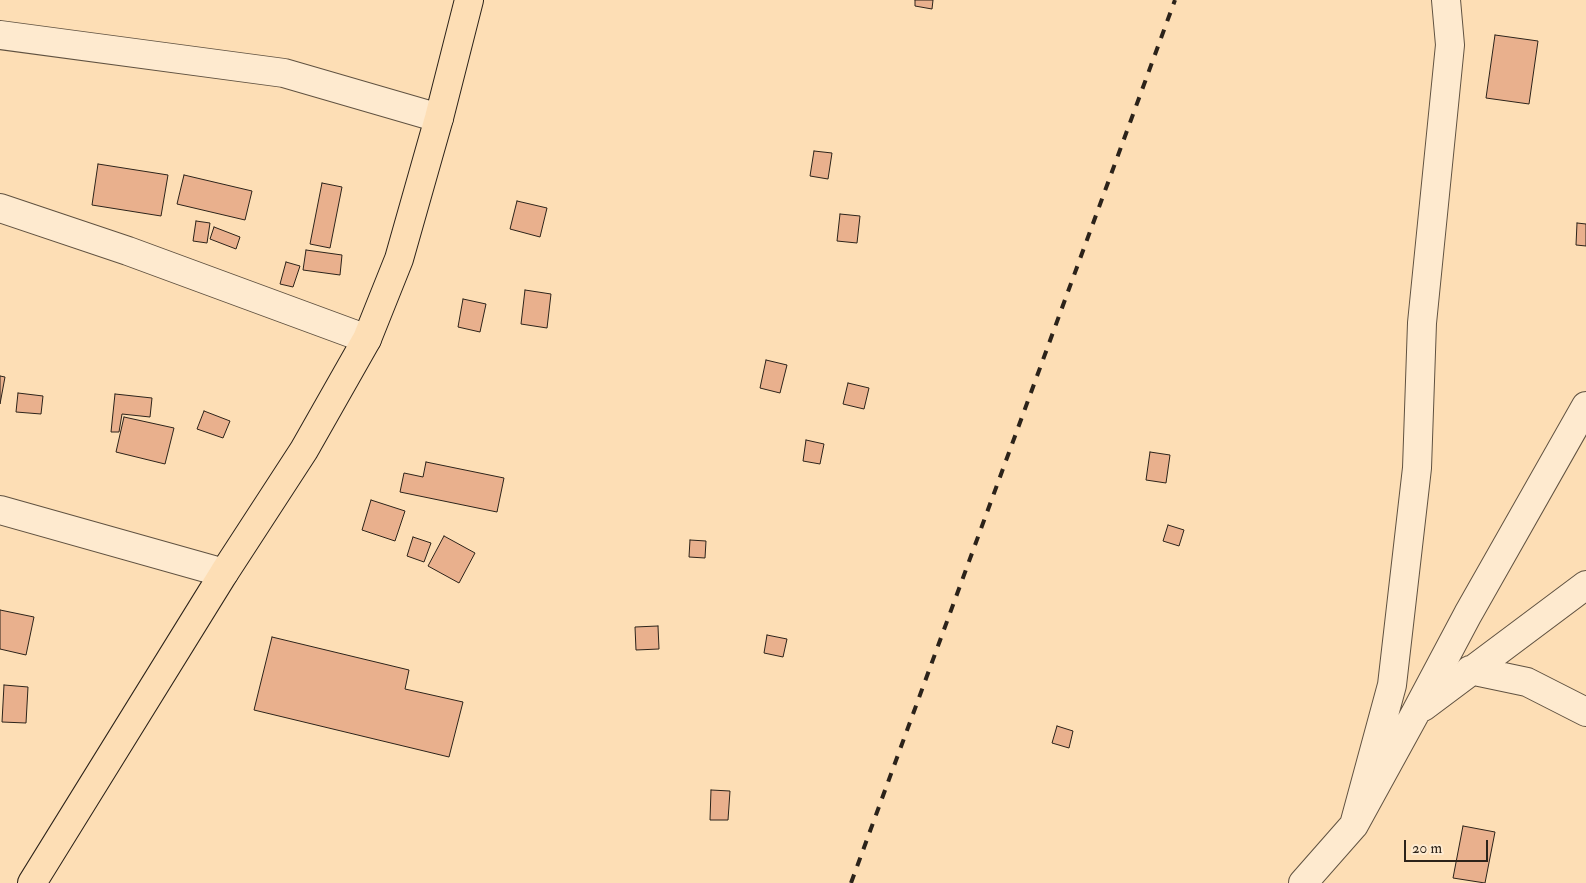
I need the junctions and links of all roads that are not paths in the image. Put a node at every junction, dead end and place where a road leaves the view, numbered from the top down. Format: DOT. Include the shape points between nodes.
graph roads {
  1 [pos="470,0"];
  2 [pos="1446,0"];
  3 [pos="0,35"];
  4 [pos="440,118"];
  5 [pos="0,208"];
  6 [pos="367,339"];
  7 [pos="1586,406"];
  8 [pos="0,510"];
  9 [pos="224,572"];
  10 [pos="1586,585"];
  11 [pos="1470,670"];
  12 [pos="1416,712"];
  13 [pos="1586,712"];
  14 [pos="1354,825"];
  15 [pos="32,883"];
  16 [pos="1303,883"];
  1 -- 4 [label="main road"];
  2 -- 14 [label="street" via="1450,45 1422,323 1417,468 1392,685"];
  3 -- 4 [label="street" via="284,73"];
  4 -- 6 [label="main road" via="399,259"];
  5 -- 6 [label="street" via="128,251"];
  6 -- 9 [label="main road" via="304,450"];
  7 -- 12 [label="street"];
  8 -- 9 [label="street"];
  9 -- 15 [label="main road"];
  10 -- 11 [label="street"];
  11 -- 12 [label="street"];
  11 -- 13 [label="street" via="1527,682"];
  12 -- 14 [label="street"];
  14 -- 16 [label="street"];
}
